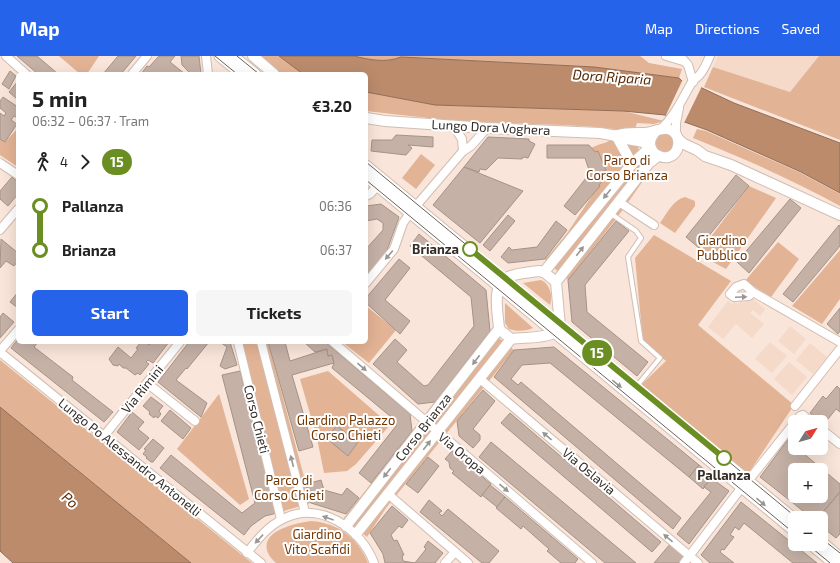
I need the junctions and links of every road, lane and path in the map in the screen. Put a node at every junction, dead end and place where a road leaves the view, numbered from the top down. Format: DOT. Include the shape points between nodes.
graph roads {
  1 [pos="6,56"];
  2 [pos="147,56"];
  3 [pos="206,56"];
  4 [pos="220,56"];
  5 [pos="232,56"];
  6 [pos="253,56"];
  7 [pos="666,56"];
  8 [pos="708,59"];
  9 [pos="685,63"];
  10 [pos="24,72"];
  11 [pos="134,72"];
  12 [pos="208,72"];
  13 [pos="247,72"];
  14 [pos="248,72"];
  15 [pos="272,72"];
  16 [pos="693,82"];
  17 [pos="368,118"];
  18 [pos="674,118"];
  19 [pos="453,125"];
  20 [pos="487,128"];
  21 [pos="658,130"];
  22 [pos="616,135"];
  23 [pos="677,137"];
  24 [pos="650,144"];
  25 [pos="463,151"];
  26 [pos="676,152"];
  27 [pos="658,156"];
  28 [pos="705,156"];
  29 [pos="0,163"];
  30 [pos="632,164"];
  31 [pos="368,168"];
  32 [pos="16,174"];
  33 [pos="368,177"];
  34 [pos="380,183"];
  35 [pos="368,194"];
  36 [pos="619,202"];
  37 [pos="413,210"];
  38 [pos="16,211"];
  39 [pos="610,214"];
  40 [pos="840,215"];
  41 [pos="654,225"];
  42 [pos="0,230"];
  43 [pos="544,272"];
  44 [pos="368,281"];
  45 [pos="501,282"];
  46 [pos="556,282"];
  47 [pos="754,292"];
  48 [pos="500,329"];
  49 [pos="558,329"];
  50 [pos="16,332"];
  51 [pos="511,338"];
  52 [pos="840,342"];
  53 [pos="178,344"];
  54 [pos="238,344"];
  55 [pos="262,344"];
  56 [pos="335,344"];
  57 [pos="840,349"];
  58 [pos="0,352"];
  59 [pos="480,379"];
  60 [pos="147,383"];
  61 [pos="636,388"];
  62 [pos="795,406"];
  63 [pos="195,421"];
  64 [pos="426,422"];
  65 [pos="788,430"];
  66 [pos="437,431"];
  67 [pos="828,435"];
  68 [pos="104,436"];
  69 [pos="840,444"];
  70 [pos="745,484"];
  71 [pos="388,494"];
  72 [pos="305,512"];
  73 [pos="788,515"];
  74 [pos="282,519"];
  75 [pos="788,524"];
  76 [pos="346,526"];
  77 [pos="356,534"];
  78 [pos="828,548"];
  79 [pos="819,551"];
  80 [pos="247,552"];
  81 [pos="455,552"];
  82 [pos="689,556"];
  83 [pos="840,558"];
  84 [pos="261,563"];
  85 [pos="374,563"];
  86 [pos="445,563"];
  87 [pos="468,563"];
  88 [pos="592,563"];
  89 [pos="684,563"];
  90 [pos="698,563"];
  91 [pos="834,563"];
  1 -- 10 [label="street"];
  2 -- 11 [label="street"];
  3 -- 12 [label="street"];
  4 -- 13 [label="main road"];
  5 -- 14 [label="main road"];
  6 -- 15 [label="street"];
  7 -- 9 [label="street"];
  8 -- 9 [label="street" via="700,65"];
  8 -- 16 [label="street" via="700,75"];
  9 -- 16 [label="street"];
  16 -- 18 [label="street"];
  17 -- 19 [label="street, Lungo Dora Voghera"];
  18 -- 21 [label="street"];
  18 -- 23 [label="street"];
  19 -- 20 [label="street, Lungo Dora Voghera"];
  19 -- 25 [label="street" via="462,140"];
  20 -- 22 [label="street, Lungo Dora Voghera"];
  20 -- 25 [label="street"];
  21 -- 22 [label="street, Lungo Dora Voghera"];
  21 -- 23 [label="street, Lungo Dora Voghera" via="668,130"];
  21 -- 24 [label="street" via="650,139"];
  22 -- 24 [label="street, Lungo Dora Voghera"];
  22 -- 30 [label="street"];
  23 -- 26 [label="street" via="679,144"];
  23 -- 28 [label="street, Lungo Dora Voghera"];
  24 -- 27 [label="street"];
  24 -- 30 [label="street"];
  25 -- 37 [label="street"];
  26 -- 27 [label="street, Lungo Dora Voghera" via="667,158"];
  26 -- 28 [label="street, Lungo Dora Voghera"];
  27 -- 36 [label="street" via="649,163"];
  28 -- 40 [label="street, Lungo Dora Voghera" via="731,165"];
  29 -- 32 [label="street"];
  30 -- 43 [label="street, one-way"];
  31 -- 34 [label="main road"];
  33 -- 34 [label="main road"];
  34 -- 35 [label="street"];
  34 -- 37 [label="main road"];
  36 -- 39 [label="street"];
  36 -- 41 [label="street"];
  37 -- 44 [label="street, one-way" via="403,223 394,249"];
  37 -- 45 [label="main road"];
  38 -- 42 [label="street"];
  46 -- 39 [label="street, one-way"];
  39 -- 61 [label="lane" via="636,231 641,238 628,257 640,341 660,358"];
  43 -- 45 [label="street" via="513,275"];
  43 -- 46 [label="street"];
  45 -- 48 [label="street" via="496,296"];
  45 -- 49 [label="main road"];
  46 -- 49 [label="street"];
  47 -- 52 [label="street"];
  48 -- 51 [label="street"];
  48 -- 64 [label="street, Corso Brianza, one-way"];
  49 -- 51 [label="street" via="543,336"];
  49 -- 61 [label="main road"];
  49 -- 70 [label="main road, one-way"];
  50 -- 58 [label="street"];
  51 -- 59 [label="street, Corso Brianza"];
  53 -- 60 [label="street, Via Rimini"];
  54 -- 74 [label="street, Corso Chieti"];
  72 -- 55 [label="street, Corso Chieti, one-way"];
  56 -- 64 [label="street, Via Oropa, one-way"];
  57 -- 62 [label="street"];
  58 -- 68 [label="street, Lungo Po Alessandro Antonelli"];
  59 -- 66 [label="street, Corso Brianza"];
  82 -- 59 [label="street, Via Oslavia, one-way"];
  60 -- 63 [label="street"];
  60 -- 68 [label="street, Via Rimini"];
  61 -- 70 [label="main road"];
  64 -- 66 [label="street, Via Oropa"];
  64 -- 76 [label="street, Corso Brianza, one-way"];
  65 -- 70 [label="street"];
  71 -- 66 [label="street, Corso Brianza, one-way"];
  66 -- 88 [label="street, Via Oropa, one-way"];
  67 -- 69 [label="street"];
  68 -- 80 [label="street, Lungo Po Alessandro Antonelli"];
  70 -- 73 [label="main road"];
  70 -- 75 [label="main road, one-way"];
  70 -- 82 [label="street"];
  71 -- 77 [label="street, Corso Brianza"];
  71 -- 81 [label="street"];
  72 -- 74 [label="street"];
  76 -- 72 [label="street, one-way" via="326,516"];
  74 -- 80 [label="street, one-way"];
  76 -- 77 [label="street"];
  77 -- 85 [label="street"];
  78 -- 83 [label="main road"];
  79 -- 91 [label="main road"];
  80 -- 84 [label="street, Lungo Po Alessandro Antonelli"];
  81 -- 86 [label="street"];
  81 -- 87 [label="street"];
  82 -- 89 [label="street"];
  82 -- 90 [label="street, Via Oslavia"];
}
